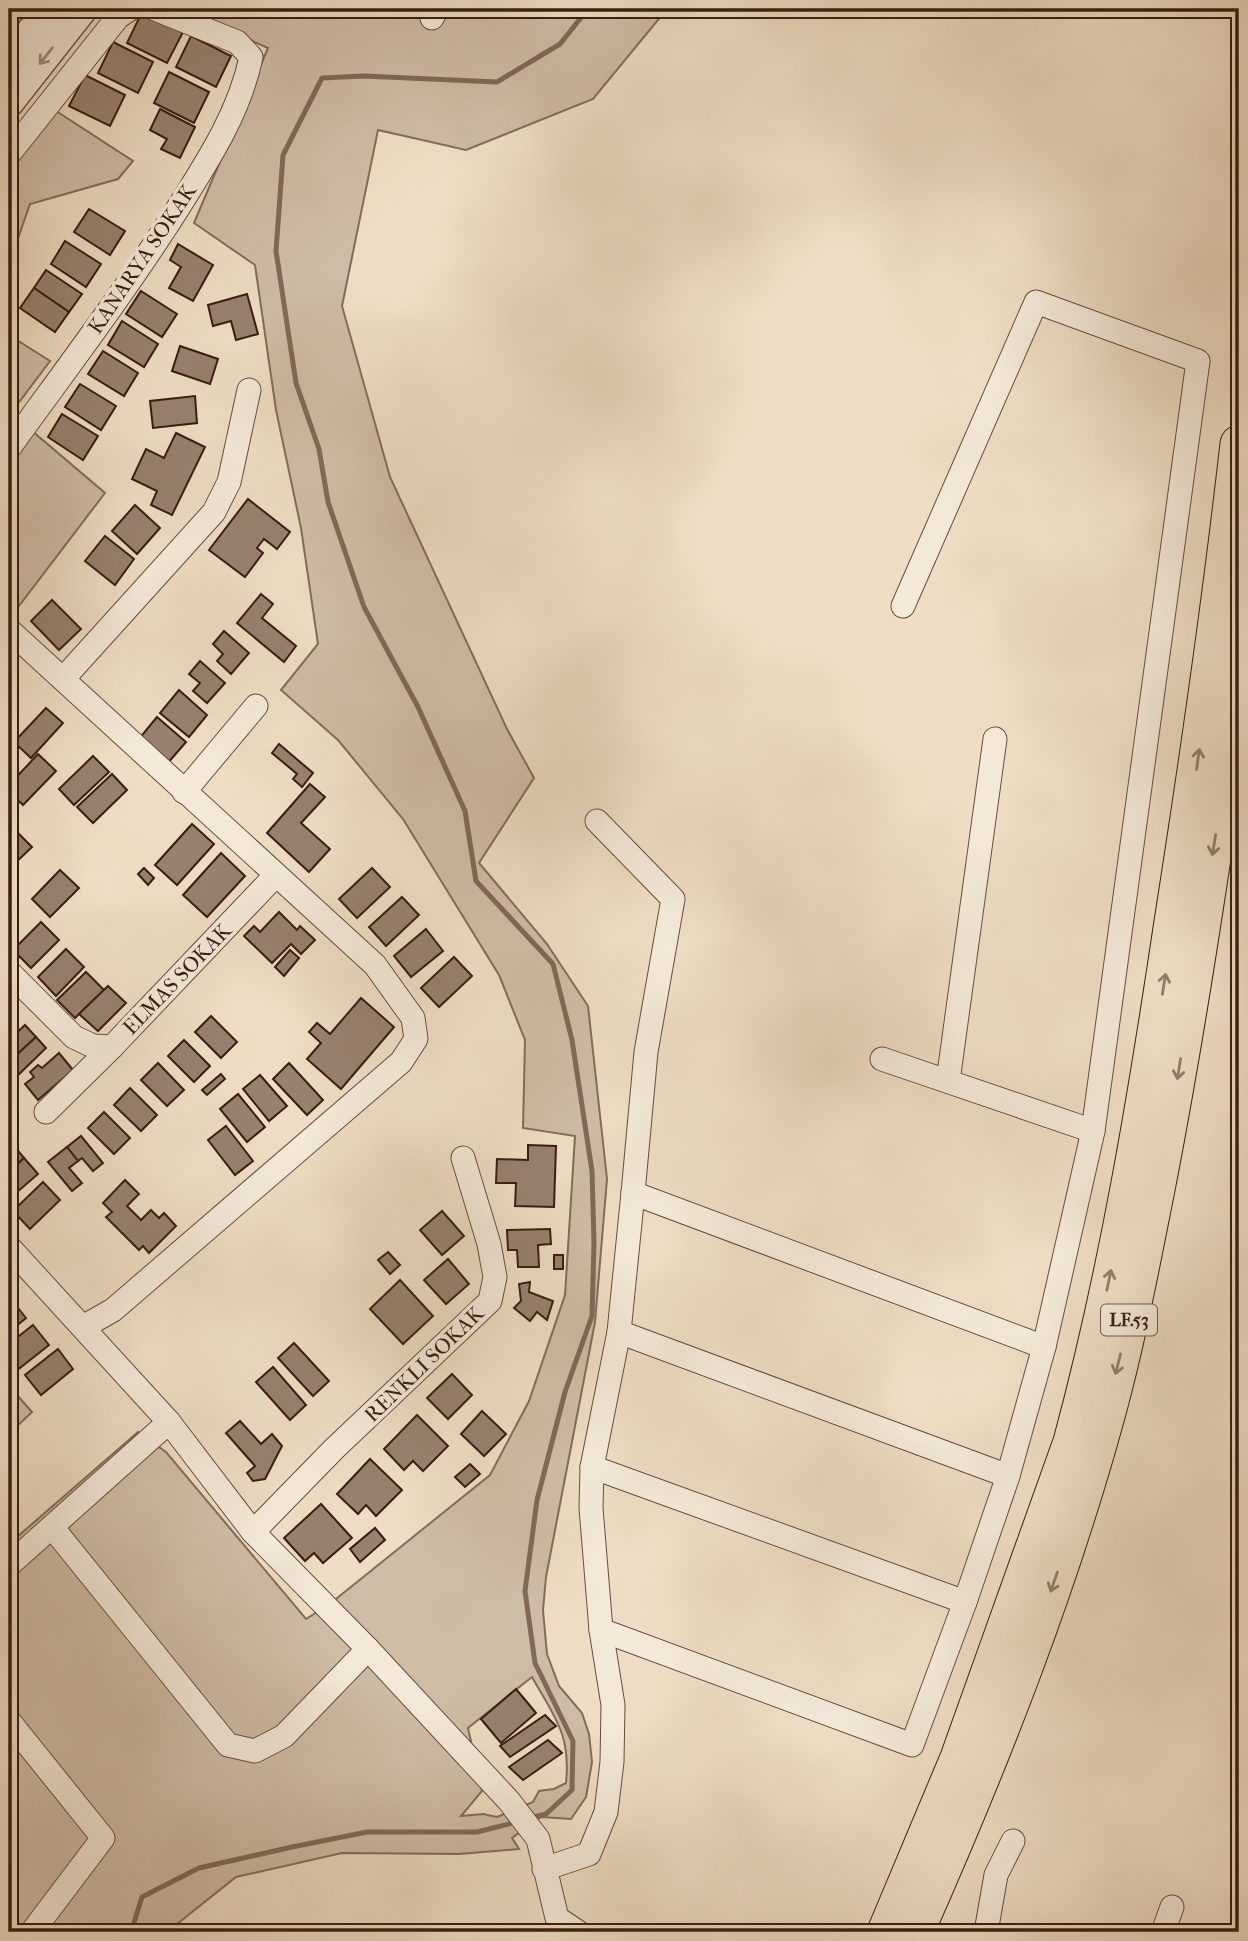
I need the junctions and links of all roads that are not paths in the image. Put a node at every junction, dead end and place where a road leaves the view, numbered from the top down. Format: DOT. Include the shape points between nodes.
graph roads {
  1 [pos="49,9"];
  2 [pos="83,9"];
  3 [pos="130,9"];
  4 [pos="155,9"];
  5 [pos="9,58"];
  6 [pos="9,103"];
  7 [pos="9,154"];
  8 [pos="249,390"];
  9 [pos="1239,444"];
  10 [pos="9,448"];
  11 [pos="903,606"];
  12 [pos="9,630"];
  13 [pos="62,678"];
  14 [pos="1239,680"];
  15 [pos="256,706"];
  16 [pos="995,739"];
  17 [pos="184,792"];
  18 [pos="597,821"];
  19 [pos="275,876"];
  20 [pos="9,972"];
  21 [pos="112,1047"];
  22 [pos="882,1059"];
  23 [pos="948,1081"];
  24 [pos="46,1112"];
  25 [pos="1093,1131"];
  26 [pos="463,1158"];
  27 [pos="633,1193"];
  28 [pos="9,1247"];
  29 [pos="83,1327"];
  30 [pos="619,1332"];
  31 [pos="1044,1347"];
  32 [pos="169,1422"];
  33 [pos="1072,1442"];
  34 [pos="592,1466"];
  35 [pos="1008,1476"];
  36 [pos="52,1527"];
  37 [pos="253,1532"];
  38 [pos="9,1565"];
  39 [pos="965,1602"];
  40 [pos="601,1630"];
  41 [pos="368,1649"];
  42 [pos="9,1721"];
  43 [pos="1013,1841"];
  44 [pos="544,1869"];
  45 [pos="1172,1907"];
  46 [pos="32,1932"];
  47 [pos="578,1932"];
  48 [pos="863,1932"];
  49 [pos="886,1932"];
  50 [pos="915,1932"];
  51 [pos="986,1932"];
  52 [pos="1163,1932"];
  1 -- 5 [label="street"];
  2 -- 6 [label="street, one-way"];
  3 -- 7 [label="street" via="118,17"];
  4 -- 10 [label="street, KANARYA SOKAK" via="237,42 251,57 246,82 213,152 147,258"];
  8 -- 13 [label="street" via="229,482 214,512"];
  33 -- 9 [label="highway, LF.53, one-way" via="1133,1168 1162,997"];
  11 -- 25 [label="street" via="1035,302 1198,361"];
  12 -- 13 [label="street"];
  13 -- 17 [label="street"];
  14 -- 50 [label="highway, LF.53, one-way" via="1177,1078 1146,1242 1107,1410 1037,1634"];
  15 -- 17 [label="street"];
  16 -- 23 [label="street"];
  17 -- 19 [label="street"];
  18 -- 27 [label="street" via="673,899 646,1052"];
  19 -- 21 [label="street, ELMAS SOKAK"];
  19 -- 29 [label="street" via="375,965 413,1018 416,1039 401,1062 114,1310"];
  20 -- 21 [label="street, ELMAS SOKAK" via="74,1037 93,1046"];
  21 -- 24 [label="street"];
  22 -- 23 [label="street"];
  23 -- 25 [label="street"];
  25 -- 31 [label="street"];
  26 -- 37 [label="street, RENKLI SOKAK" via="489,1244 495,1277 491,1301"];
  27 -- 30 [label="street"];
  27 -- 31 [label="street"];
  28 -- 29 [label="street"];
  29 -- 32 [label="street"];
  30 -- 34 [label="street"];
  30 -- 35 [label="street"];
  31 -- 35 [label="street"];
  32 -- 36 [label="street"];
  32 -- 37 [label="street"];
  33 -- 48 [label="highway" via="922,1808"];
  33 -- 49 [label="highway, LF.53" via="959,1758"];
  34 -- 39 [label="street"];
  34 -- 40 [label="street"];
  35 -- 39 [label="street"];
  36 -- 38 [label="street"];
  36 -- 41 [label="street" via="228,1745 255,1751 284,1736"];
  37 -- 41 [label="street"];
  39 -- 40 [label="street" via="912,1745"];
  40 -- 44 [label="street" via="612,1705 606,1812 589,1854"];
  41 -- 44 [label="street" via="509,1801 538,1839"];
  42 -- 46 [label="street" via="103,1838"];
  43 -- 51 [label="street" via="996,1875"];
  44 -- 47 [label="street" via="557,1918"];
  45 -- 52 [label="street"];
}
